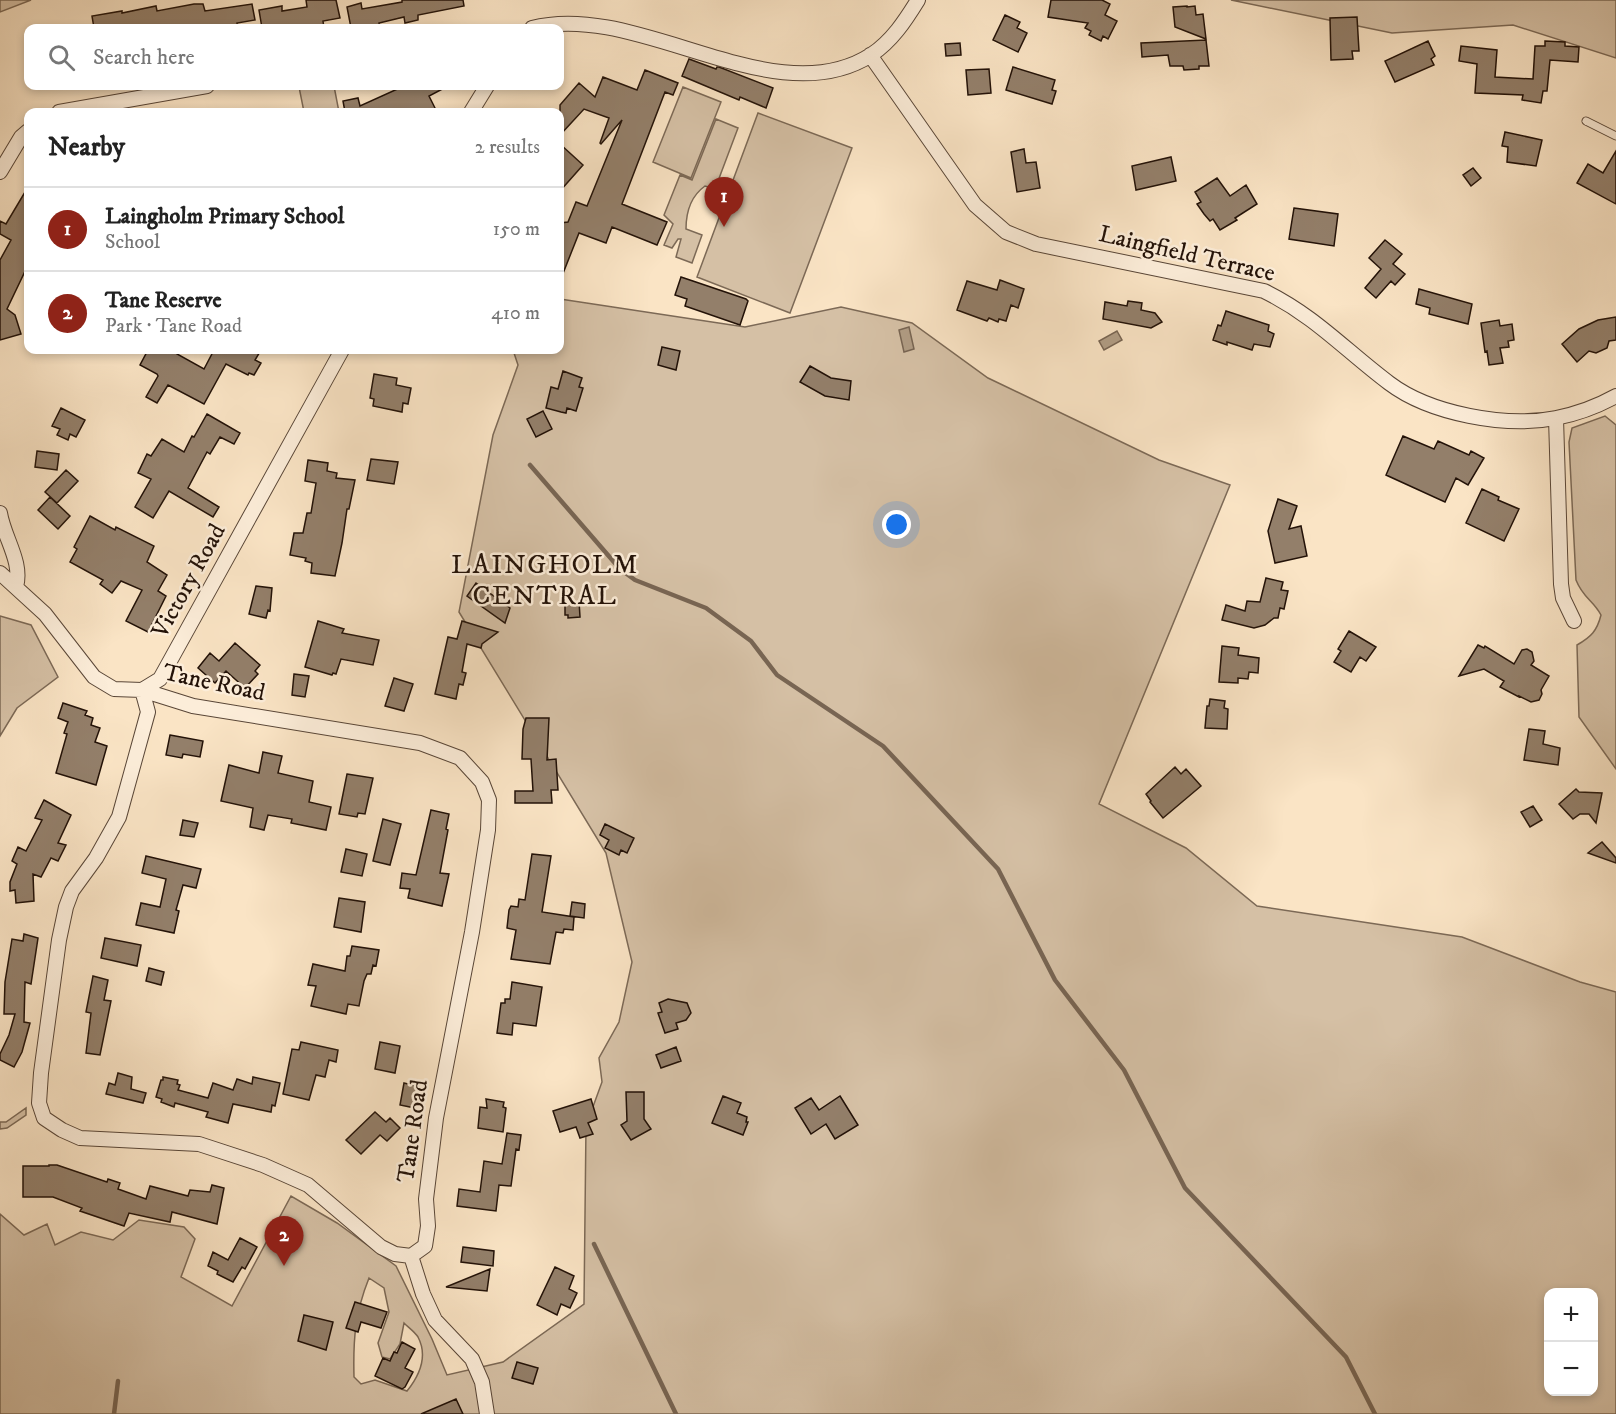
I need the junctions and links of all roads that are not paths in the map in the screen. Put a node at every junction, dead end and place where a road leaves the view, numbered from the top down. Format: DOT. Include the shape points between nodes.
graph roads {
  1 [pos="918,0"];
  2 [pos="601,13"];
  3 [pos="542,24"];
  4 [pos="689,35"];
  5 [pos="870,56"];
  6 [pos="184,90"];
  7 [pos="485,90"];
  8 [pos="82,108"];
  9 [pos="473,108"];
  10 [pos="1586,121"];
  11 [pos="24,134"];
  12 [pos="1616,136"];
  13 [pos="0,172"];
  14 [pos="340,354"];
  15 [pos="1616,396"];
  16 [pos="1556,418"];
  17 [pos="0,513"];
  18 [pos="0,573"];
  19 [pos="16,587"];
  20 [pos="1574,621"];
  21 [pos="142,690"];
  22 [pos="411,1256"];
  23 [pos="487,1414"];
  1 -- 5 [label="street" via="896,33"];
  2 -- 3 [label="street" via="573,14"];
  4 -- 5 [label="street" via="798,69 830,69"];
  5 -- 16 [label="street, Laingfield Terrace" via="975,205 1006,232 1036,244 1264,291 1314,320 1390,384 1411,396 1464,415 1527,421"];
  6 -- 8 [label="street"];
  7 -- 9 [label="street"];
  10 -- 12 [label="lane"];
  11 -- 13 [label="street"];
  14 -- 21 [label="street, Victory Road" via="160,679"];
  15 -- 16 [label="street, Laingfield Terrace"];
  16 -- 20 [label="street" via="1561,584"];
  17 -- 19 [label="street" via="20,576"];
  18 -- 19 [label="street"];
  19 -- 21 [label="street" via="45,614 94,677 114,689"];
  21 -- 22 [label="street, Tane Road" via="193,706 420,743 460,758 483,782 489,800 488,830 436,1119 426,1199 429,1226 425,1246"];
  21 -- 22 [label="street, Tane Road" via="148,712 119,817 66,907 41,1073 39,1103 44,1118 80,1138 199,1144 263,1165 308,1185 381,1247"];
  22 -- 23 [label="street" via="435,1320 472,1359 482,1382"];
}
